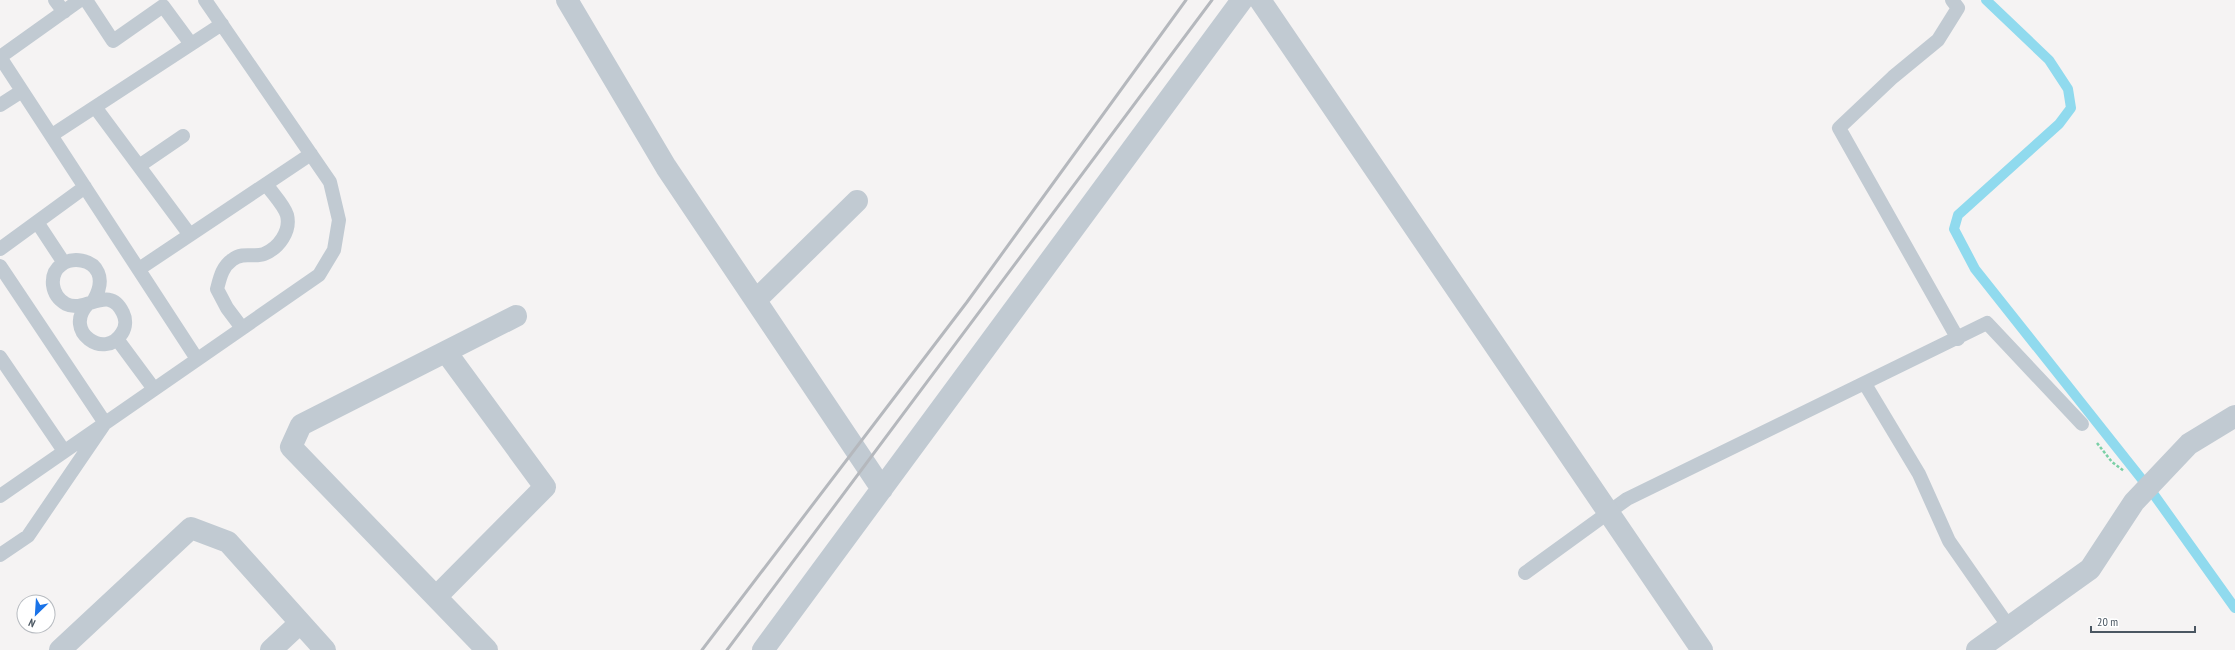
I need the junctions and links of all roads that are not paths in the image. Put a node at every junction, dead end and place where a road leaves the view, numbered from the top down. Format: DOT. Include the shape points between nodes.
graph roads {
  1 [pos="55,0"];
  2 [pos="80,0"];
  3 [pos="86,0"];
  4 [pos="205,0"];
  5 [pos="567,0"];
  6 [pos="1242,0"];
  7 [pos="1260,0"];
  8 [pos="1952,0"];
  9 [pos="64,12"];
  10 [pos="222,24"];
  11 [pos="191,44"];
  12 [pos="0,57"];
  13 [pos="22,91"];
  14 [pos="0,106"];
  15 [pos="95,107"];
  16 [pos="52,135"];
  17 [pos="183,136"];
  18 [pos="311,154"];
  19 [pos="139,166"];
  20 [pos="266,184"];
  21 [pos="85,187"];
  22 [pos="857,201"];
  23 [pos="37,222"];
  24 [pos="190,235"];
  25 [pos="0,249"];
  26 [pos="64,263"];
  27 [pos="0,266"];
  28 [pos="139,269"];
  29 [pos="756,300"];
  30 [pos="91,302"];
  31 [pos="516,316"];
  32 [pos="242,328"];
  33 [pos="117,339"];
  34 [pos="1958,339"];
  35 [pos="446,352"];
  36 [pos="0,357"];
  37 [pos="198,358"];
  38 [pos="1865,384"];
  39 [pos="154,389"];
  40 [pos="2235,416"];
  41 [pos="105,423"];
  42 [pos="2082,424"];
  43 [pos="64,451"];
  44 [pos="882,489"];
  45 [pos="0,496"];
  46 [pos="1609,512"];
  47 [pos="0,555"];
  48 [pos="1524,573"];
  49 [pos="436,597"];
  50 [pos="300,623"];
  51 [pos="2009,627"];
  52 [pos="60,650"];
  53 [pos="271,650"];
  54 [pos="326,650"];
  55 [pos="487,650"];
  56 [pos="763,650"];
  57 [pos="1702,650"];
  58 [pos="1978,650"];
  1 -- 9 [label="lane"];
  2 -- 9 [label="lane"];
  3 -- 11 [label="lane" via="113,41 163,6"];
  4 -- 10 [label="lane"];
  5 -- 29 [label="street" via="666,167"];
  6 -- 44 [label="street"];
  7 -- 46 [label="street"];
  8 -- 34 [label="lane" via="1958,8 1938,40 1893,77 1839,128"];
  9 -- 12 [label="lane"];
  10 -- 11 [label="lane"];
  10 -- 18 [label="lane"];
  11 -- 15 [label="lane"];
  12 -- 13 [label="lane"];
  13 -- 14 [label="lane"];
  13 -- 16 [label="lane"];
  15 -- 16 [label="lane"];
  15 -- 19 [label="lane"];
  16 -- 21 [label="lane"];
  17 -- 19 [label="lane"];
  18 -- 20 [label="lane"];
  18 -- 32 [label="lane" via="330,182 339,220 334,250 319,275"];
  19 -- 24 [label="lane"];
  20 -- 24 [label="lane"];
  20 -- 32 [label="lane" via="287,214 287,231 277,245 263,254 245,254 232,260 222,271 217,289 226,308"];
  21 -- 23 [label="lane"];
  21 -- 28 [label="lane"];
  22 -- 29 [label="street"];
  23 -- 25 [label="lane"];
  23 -- 26 [label="lane"];
  24 -- 28 [label="lane"];
  26 -- 30 [label="lane" via="71,260 86,261 98,271 101,286"];
  26 -- 30 [label="lane" via="54,274 56,295 67,305 74,307"];
  27 -- 41 [label="lane"];
  28 -- 37 [label="lane"];
  29 -- 44 [label="street"];
  30 -- 33 [label="lane" via="108,300 120,308 125,328"];
  30 -- 33 [label="lane" via="80,316 85,336 96,343 104,344"];
  31 -- 35 [label="street"];
  32 -- 37 [label="lane"];
  33 -- 39 [label="lane"];
  34 -- 38 [label="lane"];
  34 -- 42 [label="lane" via="1987,323"];
  35 -- 49 [label="street" via="545,487"];
  35 -- 49 [label="street" via="301,425 291,447"];
  36 -- 43 [label="lane"];
  37 -- 39 [label="lane"];
  38 -- 46 [label="lane" via="1627,499"];
  38 -- 51 [label="lane" via="1919,474 1949,542"];
  39 -- 41 [label="lane"];
  40 -- 51 [label="street" via="2189,444 2134,502 2090,569"];
  41 -- 43 [label="lane"];
  41 -- 47 [label="lane" via="28,536"];
  43 -- 45 [label="lane"];
  44 -- 56 [label="street"];
  46 -- 48 [label="lane"];
  46 -- 57 [label="street"];
  49 -- 55 [label="street"];
  50 -- 52 [label="street" via="228,542 191,528"];
  50 -- 53 [label="street"];
  50 -- 54 [label="street"];
  51 -- 58 [label="street"];
}
